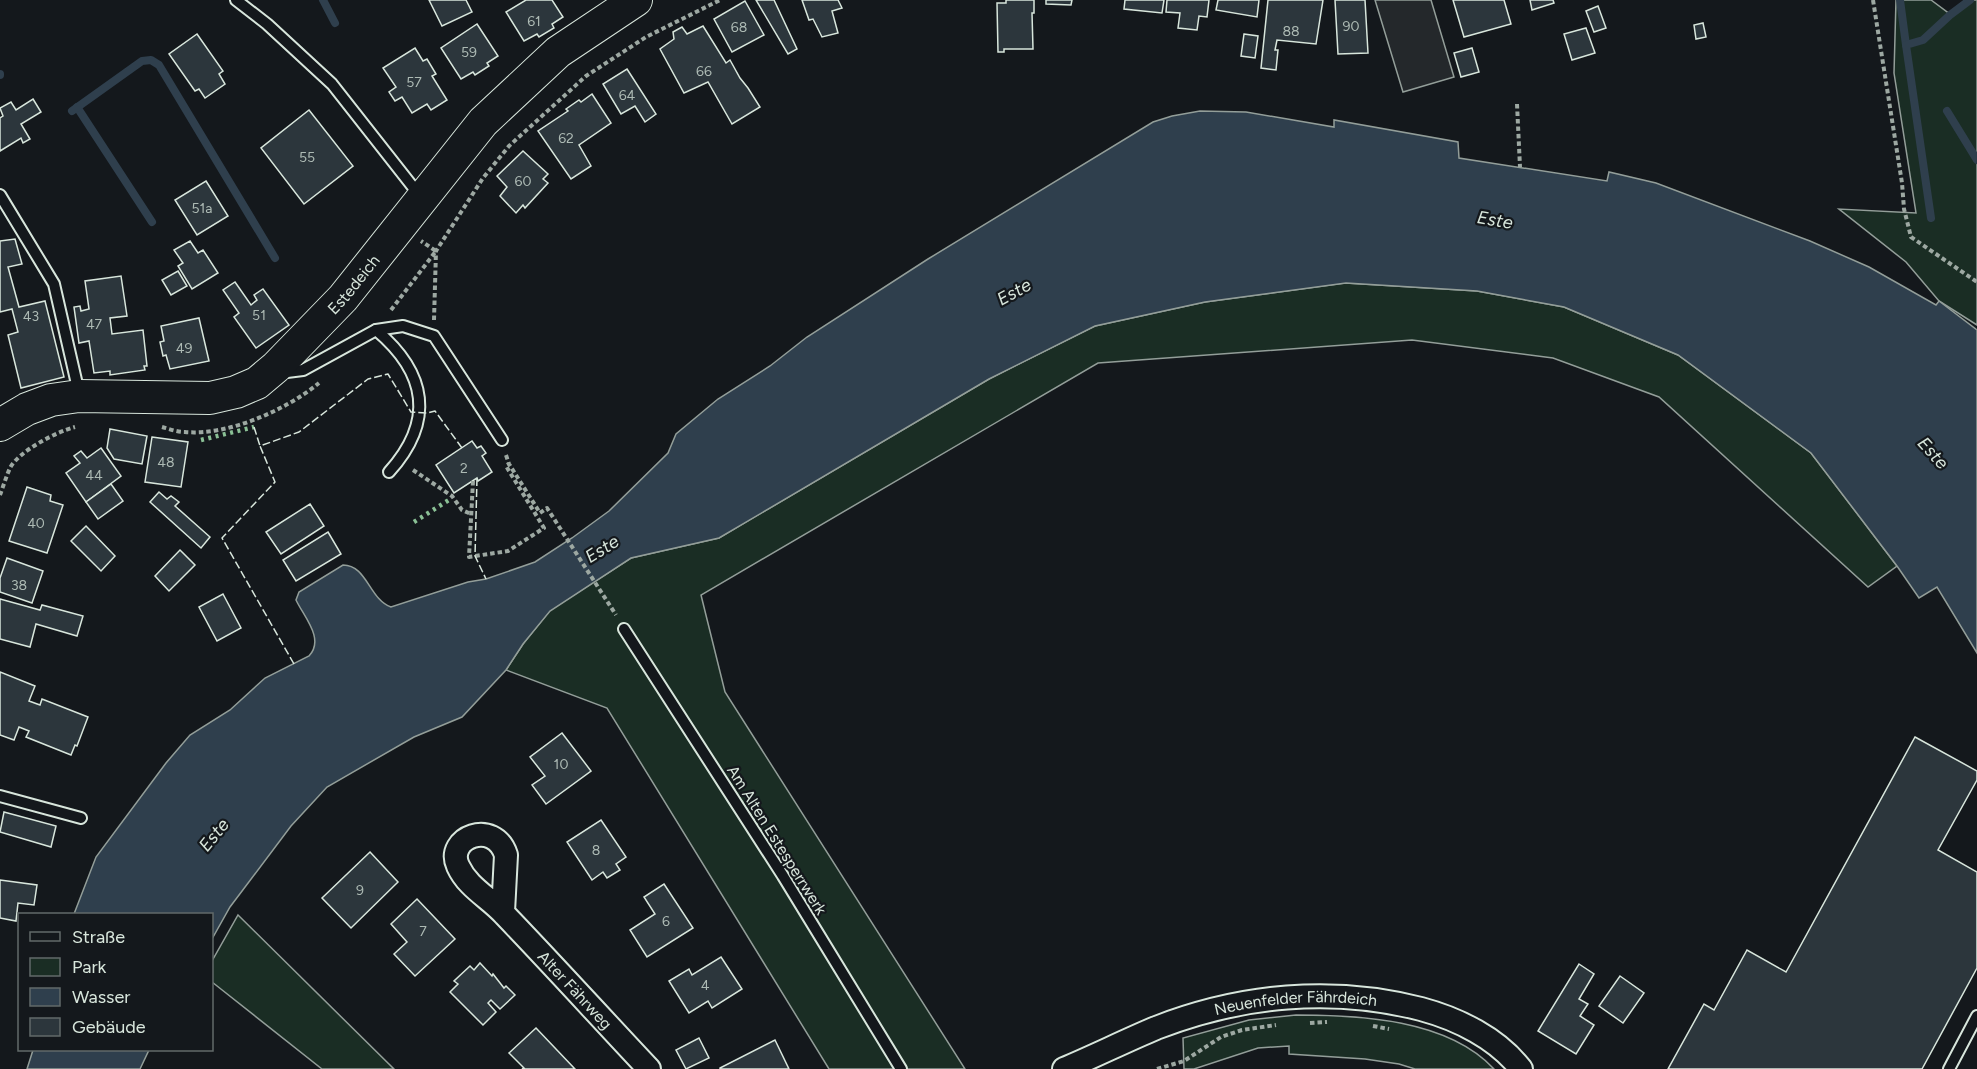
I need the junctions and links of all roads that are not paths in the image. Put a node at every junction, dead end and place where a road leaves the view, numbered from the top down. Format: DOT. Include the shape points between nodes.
graph roads {
  1 [pos="236,0"];
  2 [pos="636,0"];
  3 [pos="0,195"];
  4 [pos="422,199"];
  5 [pos="376,330"];
  6 [pos="276,367"];
  7 [pos="79,396"];
  8 [pos="0,425"];
  9 [pos="502,440"];
  10 [pos="389,472"];
  11 [pos="624,629"];
  12 [pos="0,795"];
  13 [pos="81,818"];
  14 [pos="503,912"];
  15 [pos="1977,1016"];
  16 [pos="649,1069"];
  17 [pos="901,1069"];
  18 [pos="1064,1069"];
  19 [pos="1521,1069"];
  20 [pos="1949,1069"];
  1 -- 4 [label="lane" via="332,84"];
  2 -- 4 [label="street, Estedeich" via="549,60 483,122"];
  3 -- 7 [label="lane" via="54,284"];
  4 -- 6 [label="street, Estedeich" via="343,298"];
  5 -- 6 [label="lane" via="303,370 287,372"];
  5 -- 9 [label="lane" via="403,326 434,336"];
  5 -- 10 [label="lane" via="407,362 418,387 415,431"];
  6 -- 7 [label="street, Estedeich" via="257,383 210,398"];
  7 -- 8 [label="street, Estedeich" via="51,400"];
  11 -- 17 [label="lane, Am Alten Estesperrwerk"];
  12 -- 13 [label="lane"];
  14 -- 16 [label="street, Alter Fährweg"];
  15 -- 20 [label="lane"];
  18 -- 19 [label="street, Neuenfelder Fährdeich" via="1156,1028 1214,1009 1279,997 1318,995 1380,1000 1456,1021 1500,1048"];
}
